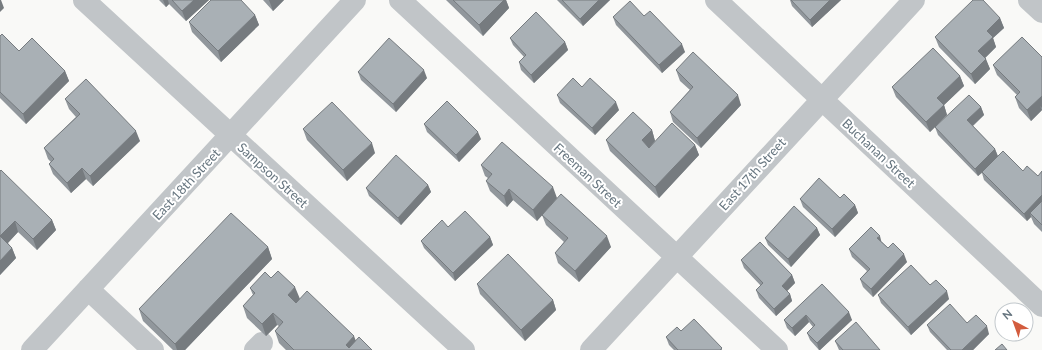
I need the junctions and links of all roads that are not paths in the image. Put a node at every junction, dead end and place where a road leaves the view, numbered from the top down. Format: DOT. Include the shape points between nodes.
graph roads {
  1 [pos="84,0"];
  2 [pos="355,0"];
  3 [pos="400,0"];
  4 [pos="716,0"];
  5 [pos="914,0"];
  6 [pos="1029,0"];
  7 [pos="1042,12"];
  8 [pos="821,98"];
  9 [pos="230,136"];
  10 [pos="676,257"];
  11 [pos="88,289"];
  12 [pos="1042,306"];
  13 [pos="32,350"];
  14 [pos="153,350"];
  15 [pos="464,350"];
  16 [pos="591,350"];
  17 [pos="777,350"];
  1 -- 9 [label="street, Sampson Street"];
  2 -- 9 [label="street, East 18th Street"];
  3 -- 10 [label="street, Freeman Street"];
  4 -- 8 [label="street, Buchanan Street"];
  5 -- 8 [label="street, East 17th Street"];
  6 -- 7 [label="street"];
  8 -- 10 [label="street, East 17th Street"];
  8 -- 12 [label="street, Buchanan Street"];
  9 -- 11 [label="street, East 18th Street"];
  9 -- 15 [label="street, Sampson Street"];
  10 -- 16 [label="street, East 17th Street"];
  10 -- 17 [label="street, Freeman Street"];
  11 -- 13 [label="street, East 18th Street"];
  11 -- 14 [label="street"];
}
